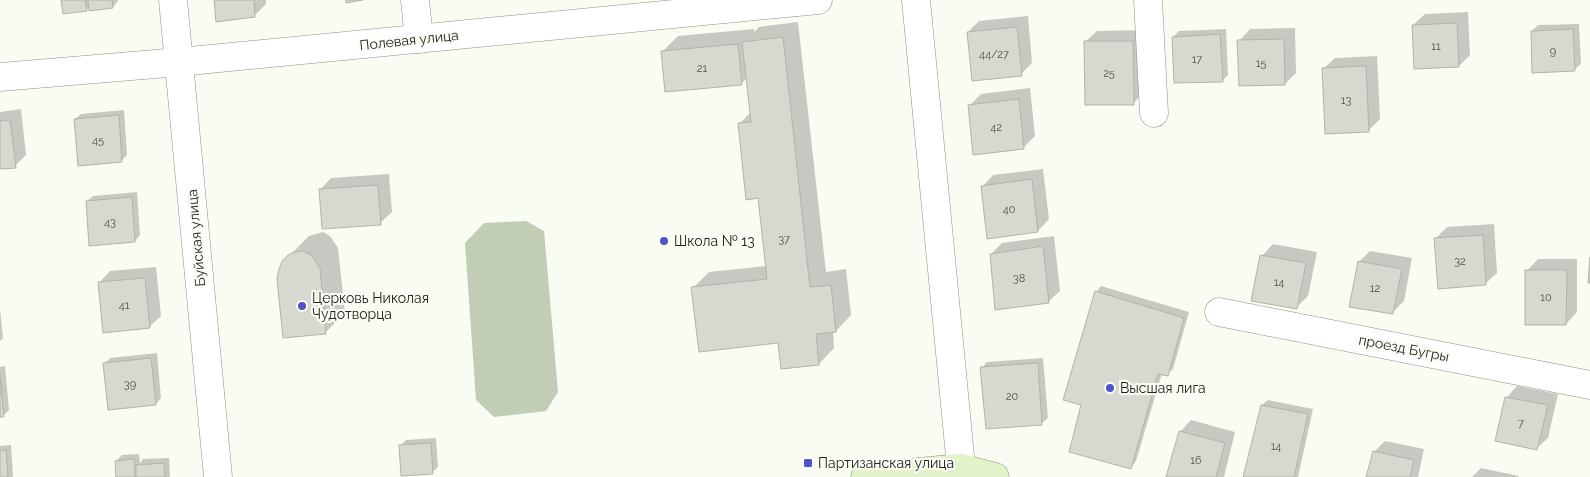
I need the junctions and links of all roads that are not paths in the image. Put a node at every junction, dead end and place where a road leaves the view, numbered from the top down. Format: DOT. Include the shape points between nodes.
graph roads {
  1 [pos="173,0"];
  2 [pos="415,0"];
  3 [pos="818,0"];
  4 [pos="916,0"];
  5 [pos="1148,0"];
  6 [pos="657,8"];
  7 [pos="419,39"];
  8 [pos="179,62"];
  9 [pos="0,77"];
  10 [pos="1154,113"];
  11 [pos="1219,312"];
  12 [pos="1590,385"];
  13 [pos="961,472"];
  14 [pos="218,477"];
  15 [pos="865,477"];
  16 [pos="995,477"];
  1 -- 8 [label="street, Буйская улица"];
  2 -- 7 [label="street"];
  3 -- 6 [label="street, Полевая улица"];
  4 -- 13 [label="street"];
  5 -- 10 [label="street"];
  6 -- 7 [label="street, Полевая улица"];
  7 -- 8 [label="street, Полевая улица"];
  8 -- 9 [label="street, Полевая улица"];
  8 -- 14 [label="street, Буйская улица"];
  11 -- 12 [label="street, проезд Бугры"];
  13 -- 15 [label="street"];
  13 -- 16 [label="street"];
}
